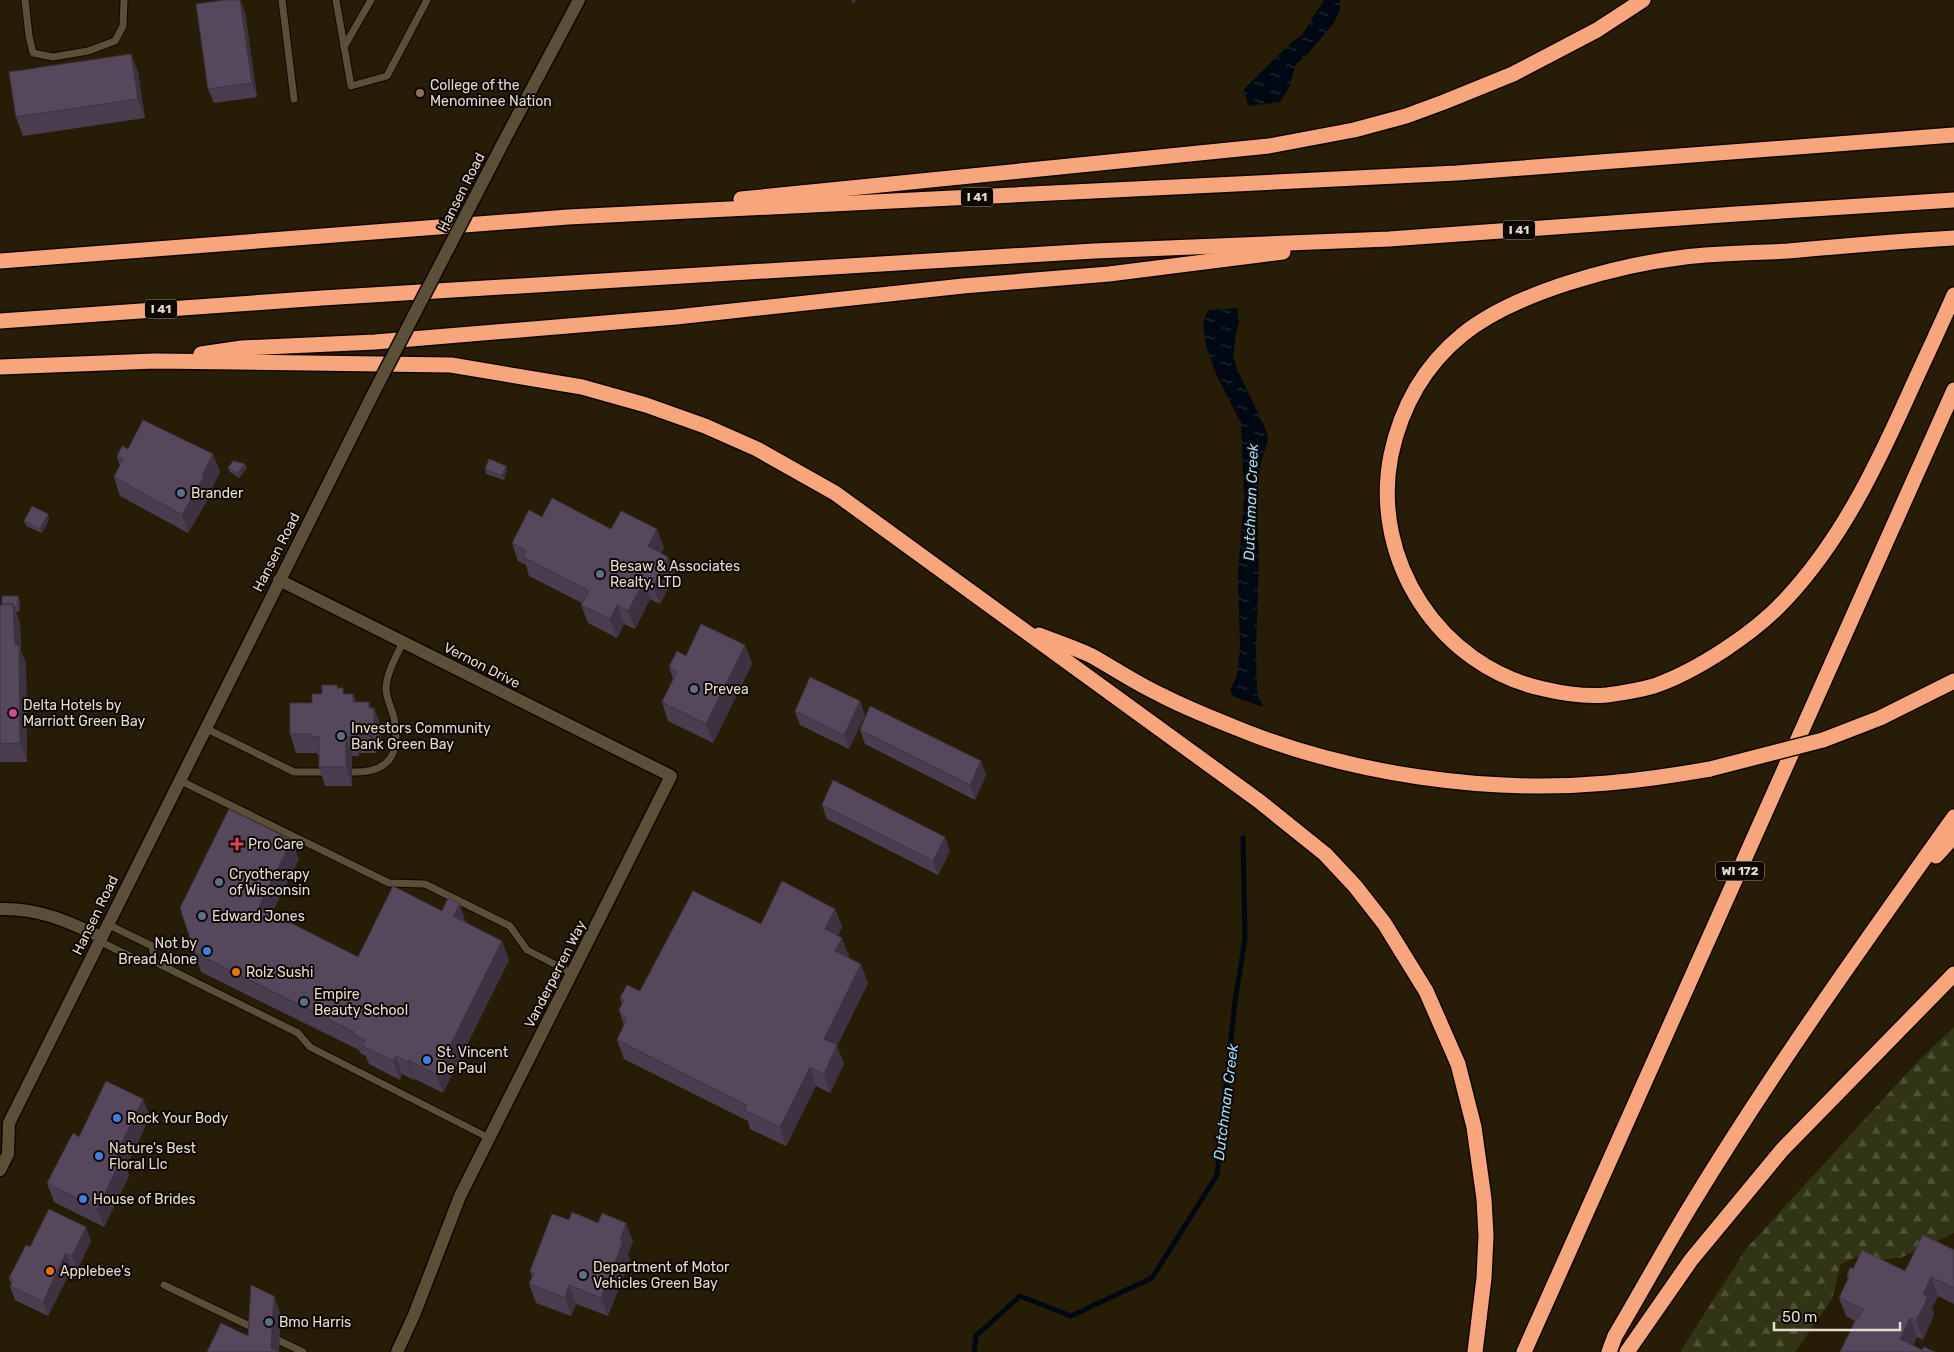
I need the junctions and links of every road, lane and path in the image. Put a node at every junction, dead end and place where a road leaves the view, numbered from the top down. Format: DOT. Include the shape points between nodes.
graph roads {
  1 [pos="25,0"];
  2 [pos="124,0"];
  3 [pos="282,0"];
  4 [pos="336,0"];
  5 [pos="371,0"];
  6 [pos="427,0"];
  7 [pos="579,0"];
  8 [pos="1644,0"];
  9 [pos="344,47"];
  10 [pos="294,99"];
  11 [pos="1954,135"];
  12 [pos="1949,200"];
  13 [pos="568,218"];
  14 [pos="1954,238"];
  15 [pos="1389,239"];
  16 [pos="0,261"];
  17 [pos="1954,295"];
  18 [pos="0,321"];
  19 [pos="155,361"];
  20 [pos="0,367"];
  21 [pos="1954,390"];
  22 [pos="279,580"];
  23 [pos="1017,626"];
  24 [pos="403,642"];
  25 [pos="1954,681"];
  26 [pos="204,728"];
  27 [pos="325,772"];
  28 [pos="352,772"];
  29 [pos="671,776"];
  30 [pos="179,780"];
  31 [pos="1954,817"];
  32 [pos="1954,836"];
  33 [pos="1893,903"];
  34 [pos="0,909"];
  35 [pos="107,924"];
  36 [pos="100,939"];
  37 [pos="155,962"];
  38 [pos="572,973"];
  39 [pos="1954,974"];
  40 [pos="4,1126"];
  41 [pos="489,1138"];
  42 [pos="0,1170"];
  43 [pos="164,1285"];
  44 [pos="256,1330"];
  45 [pos="280,1341"];
  46 [pos="303,1352"];
  47 [pos="397,1352"];
  48 [pos="1475,1352"];
  49 [pos="1524,1352"];
  50 [pos="1609,1352"];
  51 [pos="1627,1352"];
  1 -- 2 [label="lane" via="34,53 53,57 88,51 115,41 123,26"];
  3 -- 10 [label="lane"];
  4 -- 9 [label="lane"];
  5 -- 9 [label="lane"];
  6 -- 9 [label="lane" via="387,76 351,86"];
  7 -- 22 [label="street, Hansen Road, bridge"];
  8 -- 13 [label="highway" via="1598,30 1514,74 1406,116 1354,130 1269,146"];
  11 -- 13 [label="highway, I 41" via="1456,173"];
  12 -- 15 [label="highway, I 41"];
  13 -- 16 [label="highway, I 41"];
  14 -- 17 [label="highway" via="1684,257 1626,268 1522,300 1462,334 1418,384 1395,434 1387,491 1389,521 1395,551 1413,592 1430,619 1458,646 1493,671 1522,685 1573,695 1606,695 1652,686 1693,669 1743,636 1784,602 1825,553 1874,470"];
  15 -- 18 [label="highway, I 41" via="1074,252"];
  15 -- 19 [label="highway" via="1109,274 676,317 375,342 242,348"];
  19 -- 20 [label="highway"];
  19 -- 23 [label="highway" via="451,364 582,387 646,406 705,426 757,449 835,493"];
  21 -- 49 [label="highway, WI 172"];
  22 -- 24 [label="street, Vernon Drive"];
  22 -- 26 [label="street, Hansen Road"];
  23 -- 25 [label="highway, bridge" via="1090,655 1202,714 1317,756 1399,773 1517,786 1607,783 1710,769 1823,740 1880,718"];
  23 -- 48 [label="highway" via="1267,807 1325,854 1384,923 1426,991 1458,1064 1474,1127 1486,1236"];
  24 -- 28 [label="lane" via="387,677 386,691 396,729 393,754 379,769"];
  24 -- 29 [label="street, Vernon Drive"];
  26 -- 27 [label="lane" via="294,772"];
  26 -- 30 [label="street, Hansen Road"];
  29 -- 38 [label="street, Vanderperren Way"];
  30 -- 35 [label="street, Hansen Road"];
  30 -- 38 [label="lane" via="389,883 425,884 510,926 527,950"];
  31 -- 33 [label="highway"];
  32 -- 33 [label="highway"];
  33 -- 50 [label="highway" via="1846,968 1698,1194 1615,1336"];
  34 -- 36 [label="street" via="36,911 53,916"];
  35 -- 36 [label="street, Hansen Road"];
  35 -- 37 [label="lane" via="152,946"];
  36 -- 37 [label="lane" via="144,963"];
  36 -- 40 [label="street, Hansen Road"];
  37 -- 41 [label="lane" via="298,1033 310,1048"];
  38 -- 41 [label="street, Vanderperren Way"];
  39 -- 51 [label="highway" via="1782,1150 1691,1260"];
  40 -- 42 [label="street, Hansen Road" via="8,1154"];
  41 -- 47 [label="street, Vanderperren Way" via="460,1196"];
  43 -- 44 [label="lane"];
  45 -- 46 [label="lane"];
}
